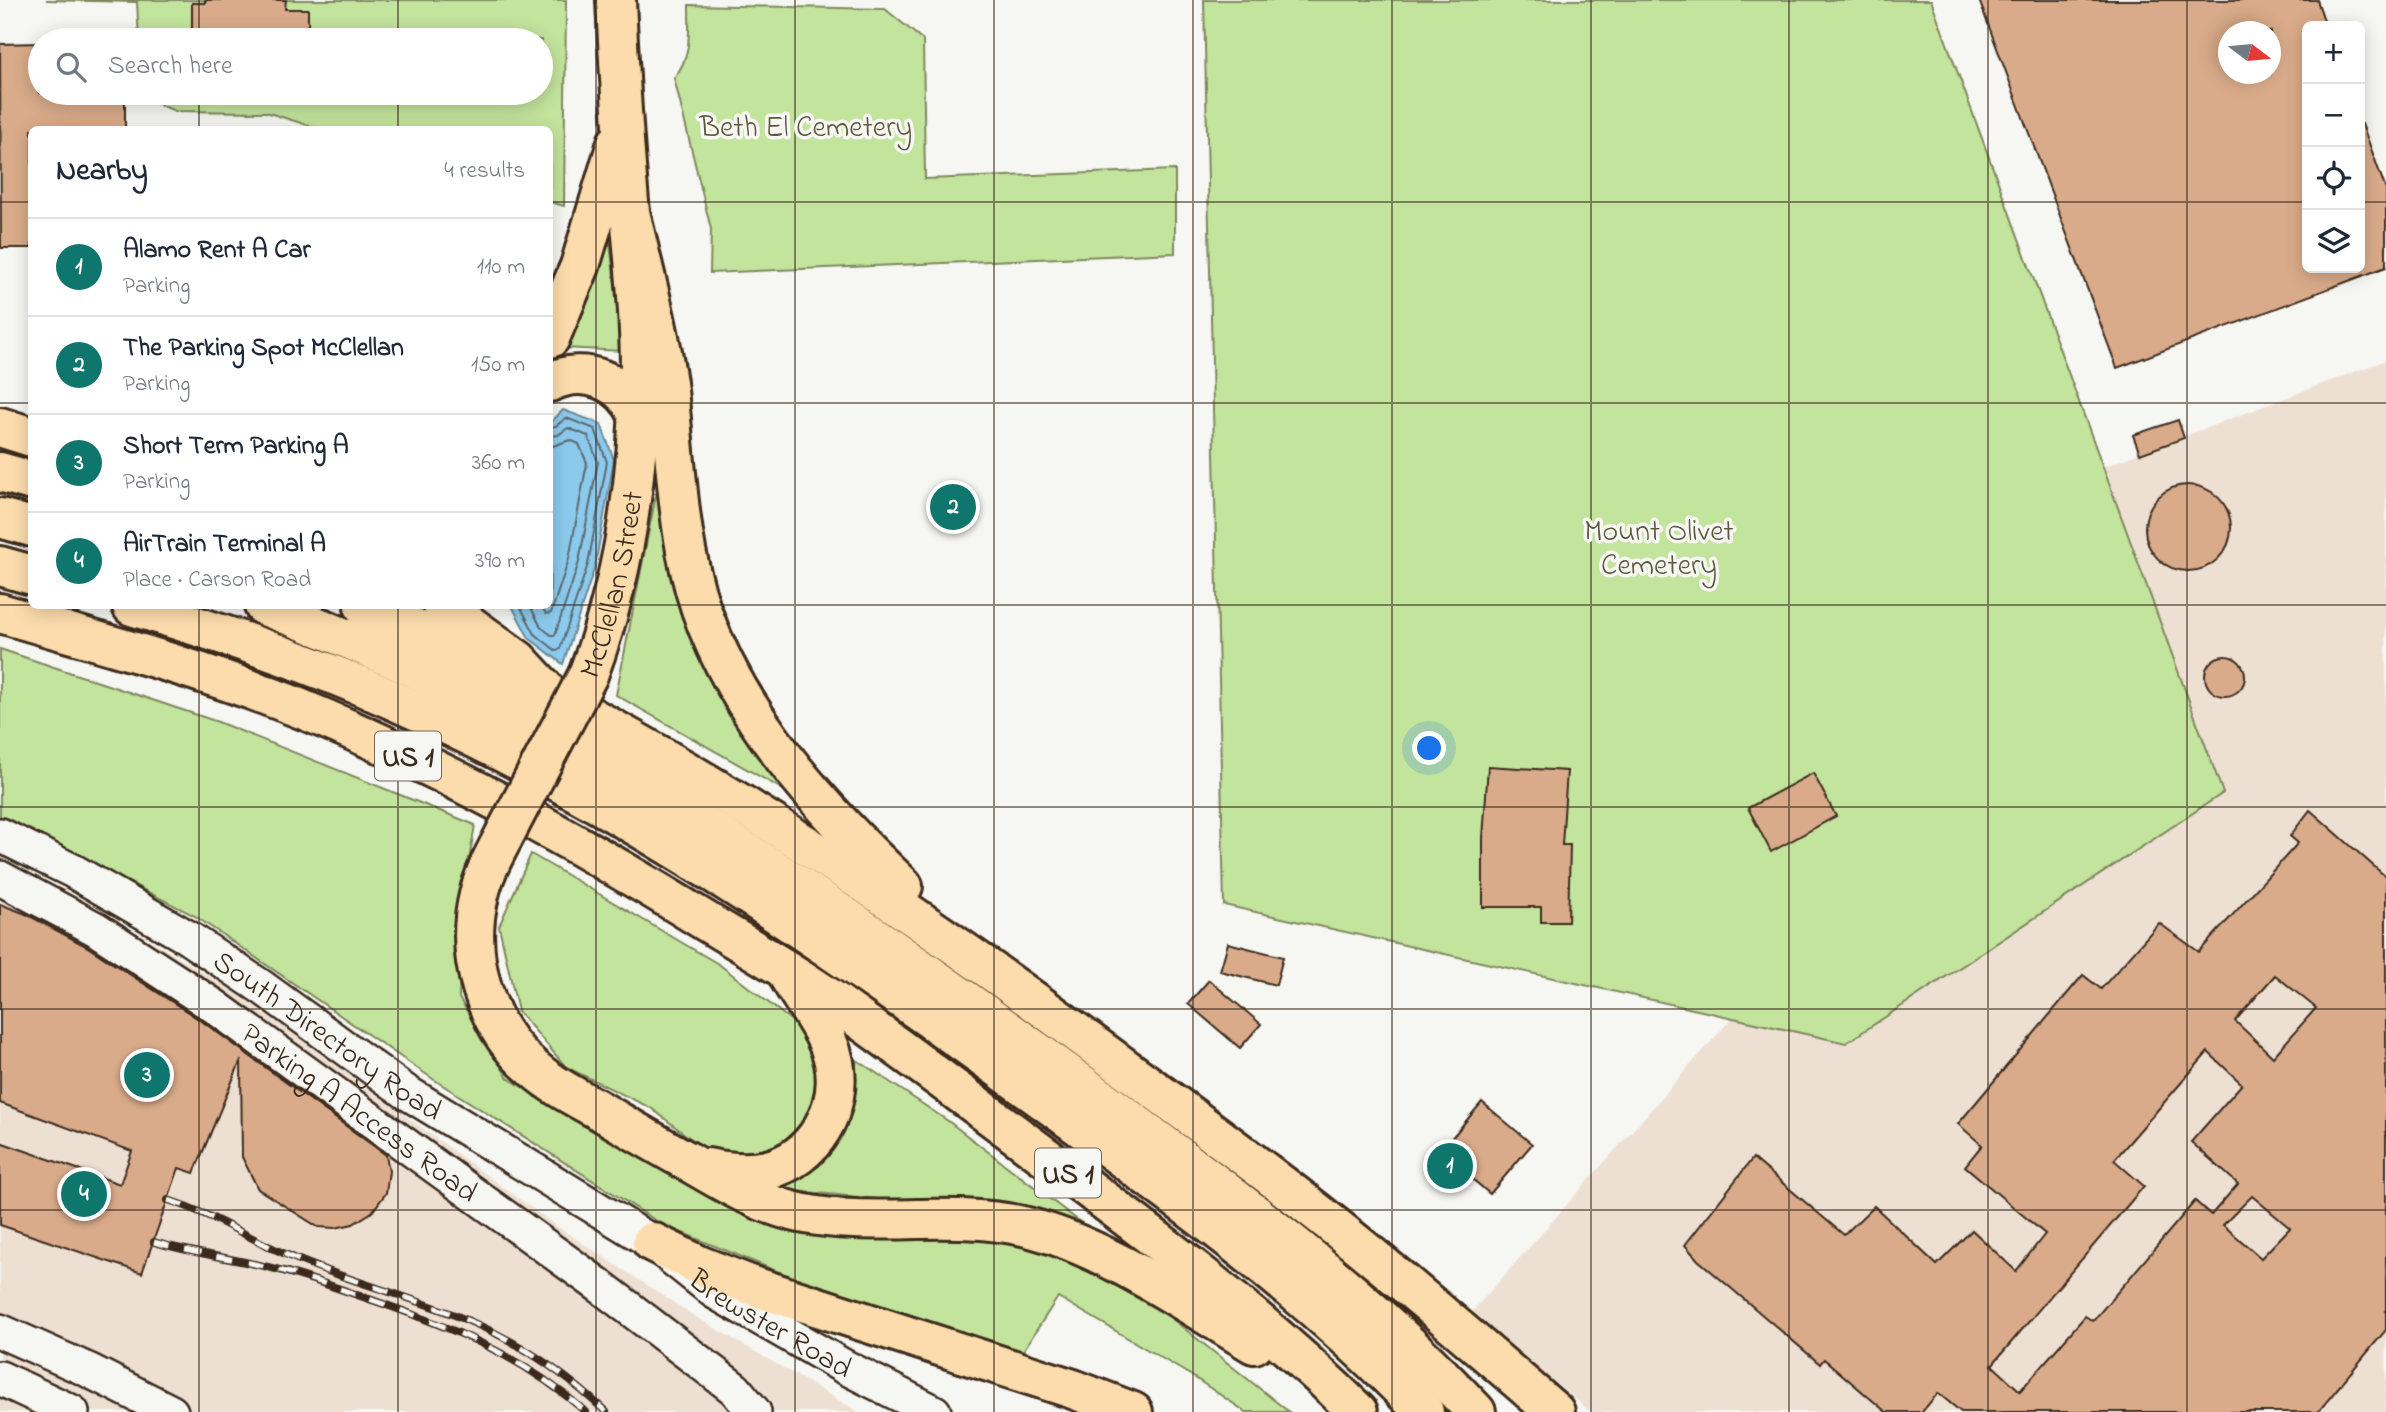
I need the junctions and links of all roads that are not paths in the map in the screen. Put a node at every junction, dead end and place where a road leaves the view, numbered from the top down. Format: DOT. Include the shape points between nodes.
graph roads {
  1 [pos="616,0"];
  2 [pos="622,125"];
  3 [pos="630,212"];
  4 [pos="553,331"];
  5 [pos="553,381"];
  6 [pos="638,415"];
  7 [pos="0,427"];
  8 [pos="28,436"];
  9 [pos="0,472"];
  10 [pos="28,480"];
  11 [pos="0,518"];
  12 [pos="28,526"];
  13 [pos="0,566"];
  14 [pos="28,574"];
  15 [pos="141,609"];
  16 [pos="271,609"];
  17 [pos="371,609"];
  18 [pos="447,609"];
  19 [pos="492,609"];
  20 [pos="0,613"];
  21 [pos="518,660"];
  22 [pos="552,697"];
  23 [pos="0,835"];
  24 [pos="0,878"];
  25 [pos="785,970"];
  26 [pos="999,975"];
  27 [pos="689,1162"];
  28 [pos="652,1242"];
  29 [pos="0,1331"];
  30 [pos="843,1366"];
  31 [pos="706,1367"];
  32 [pos="0,1378"];
  33 [pos="1348,1402"];
  34 [pos="72,1412"];
  35 [pos="172,1412"];
  36 [pos="727,1412"];
  37 [pos="754,1412"];
  38 [pos="900,1412"];
  39 [pos="934,1412"];
  40 [pos="1133,1412"];
  41 [pos="1424,1412"];
  42 [pos="1476,1412"];
  43 [pos="1555,1412"];
  1 -- 2 [label="main road, McClellan Street"];
  2 -- 3 [label="main road, McClellan Street"];
  2 -- 4 [label="main road" via="580,266"];
  3 -- 6 [label="main road, McClellan Street" via="639,338"];
  3 -- 26 [label="main road" via="662,352 685,547 702,610 730,675 765,731 827,811"];
  5 -- 6 [label="main road" via="566,376 598,378 625,392"];
  6 -- 27 [label="main road, McClellan Street, bridge" via="632,488 611,606 587,675 484,876 474,931 487,1003 505,1038 533,1069"];
  7 -- 8 [label="main road"];
  9 -- 10 [label="main road"];
  11 -- 12 [label="main road"];
  13 -- 14 [label="main road"];
  15 -- 41 [label="main road" via="271,651 396,701 556,782 708,869 893,991 1143,1174 1316,1311"];
  16 -- 42 [label="main road" via="412,668 531,727 687,814 837,909 1269,1223 1372,1310"];
  17 -- 22 [label="main road"];
  18 -- 21 [label="main road"];
  19 -- 21 [label="main road"];
  20 -- 25 [label="main road, US 1" via="217,678 383,744 543,825"];
  21 -- 22 [label="main road"];
  22 -- 26 [label="main road" via="776,824"];
  23 -- 28 [label="street, South Directory Road" via="169,926 406,1092"];
  24 -- 31 [label="street, Parking A Access Road" via="96,929 185,986"];
  25 -- 27 [label="main road" via="831,1051 836,1088 831,1112 818,1136 799,1155 768,1170 728,1171"];
  25 -- 33 [label="main road, US 1" via="1132,1221"];
  26 -- 43 [label="main road" via="1284,1186"];
  27 -- 33 [label="main road, McClellan Street" via="746,1194 801,1213 846,1218 968,1218 1057,1236 1110,1259"];
  28 -- 30 [label="street, Brewster Road" via="715,1292"];
  28 -- 40 [label="main road" via="750,1285"];
  29 -- 35 [label="street"];
  30 -- 38 [label="street"];
  30 -- 39 [label="street, Brewster Road"];
  31 -- 36 [label="street, Parking A Access Road"];
  31 -- 37 [label="street, Parking A Access Road" via="735,1389"];
  32 -- 34 [label="street"];
}
